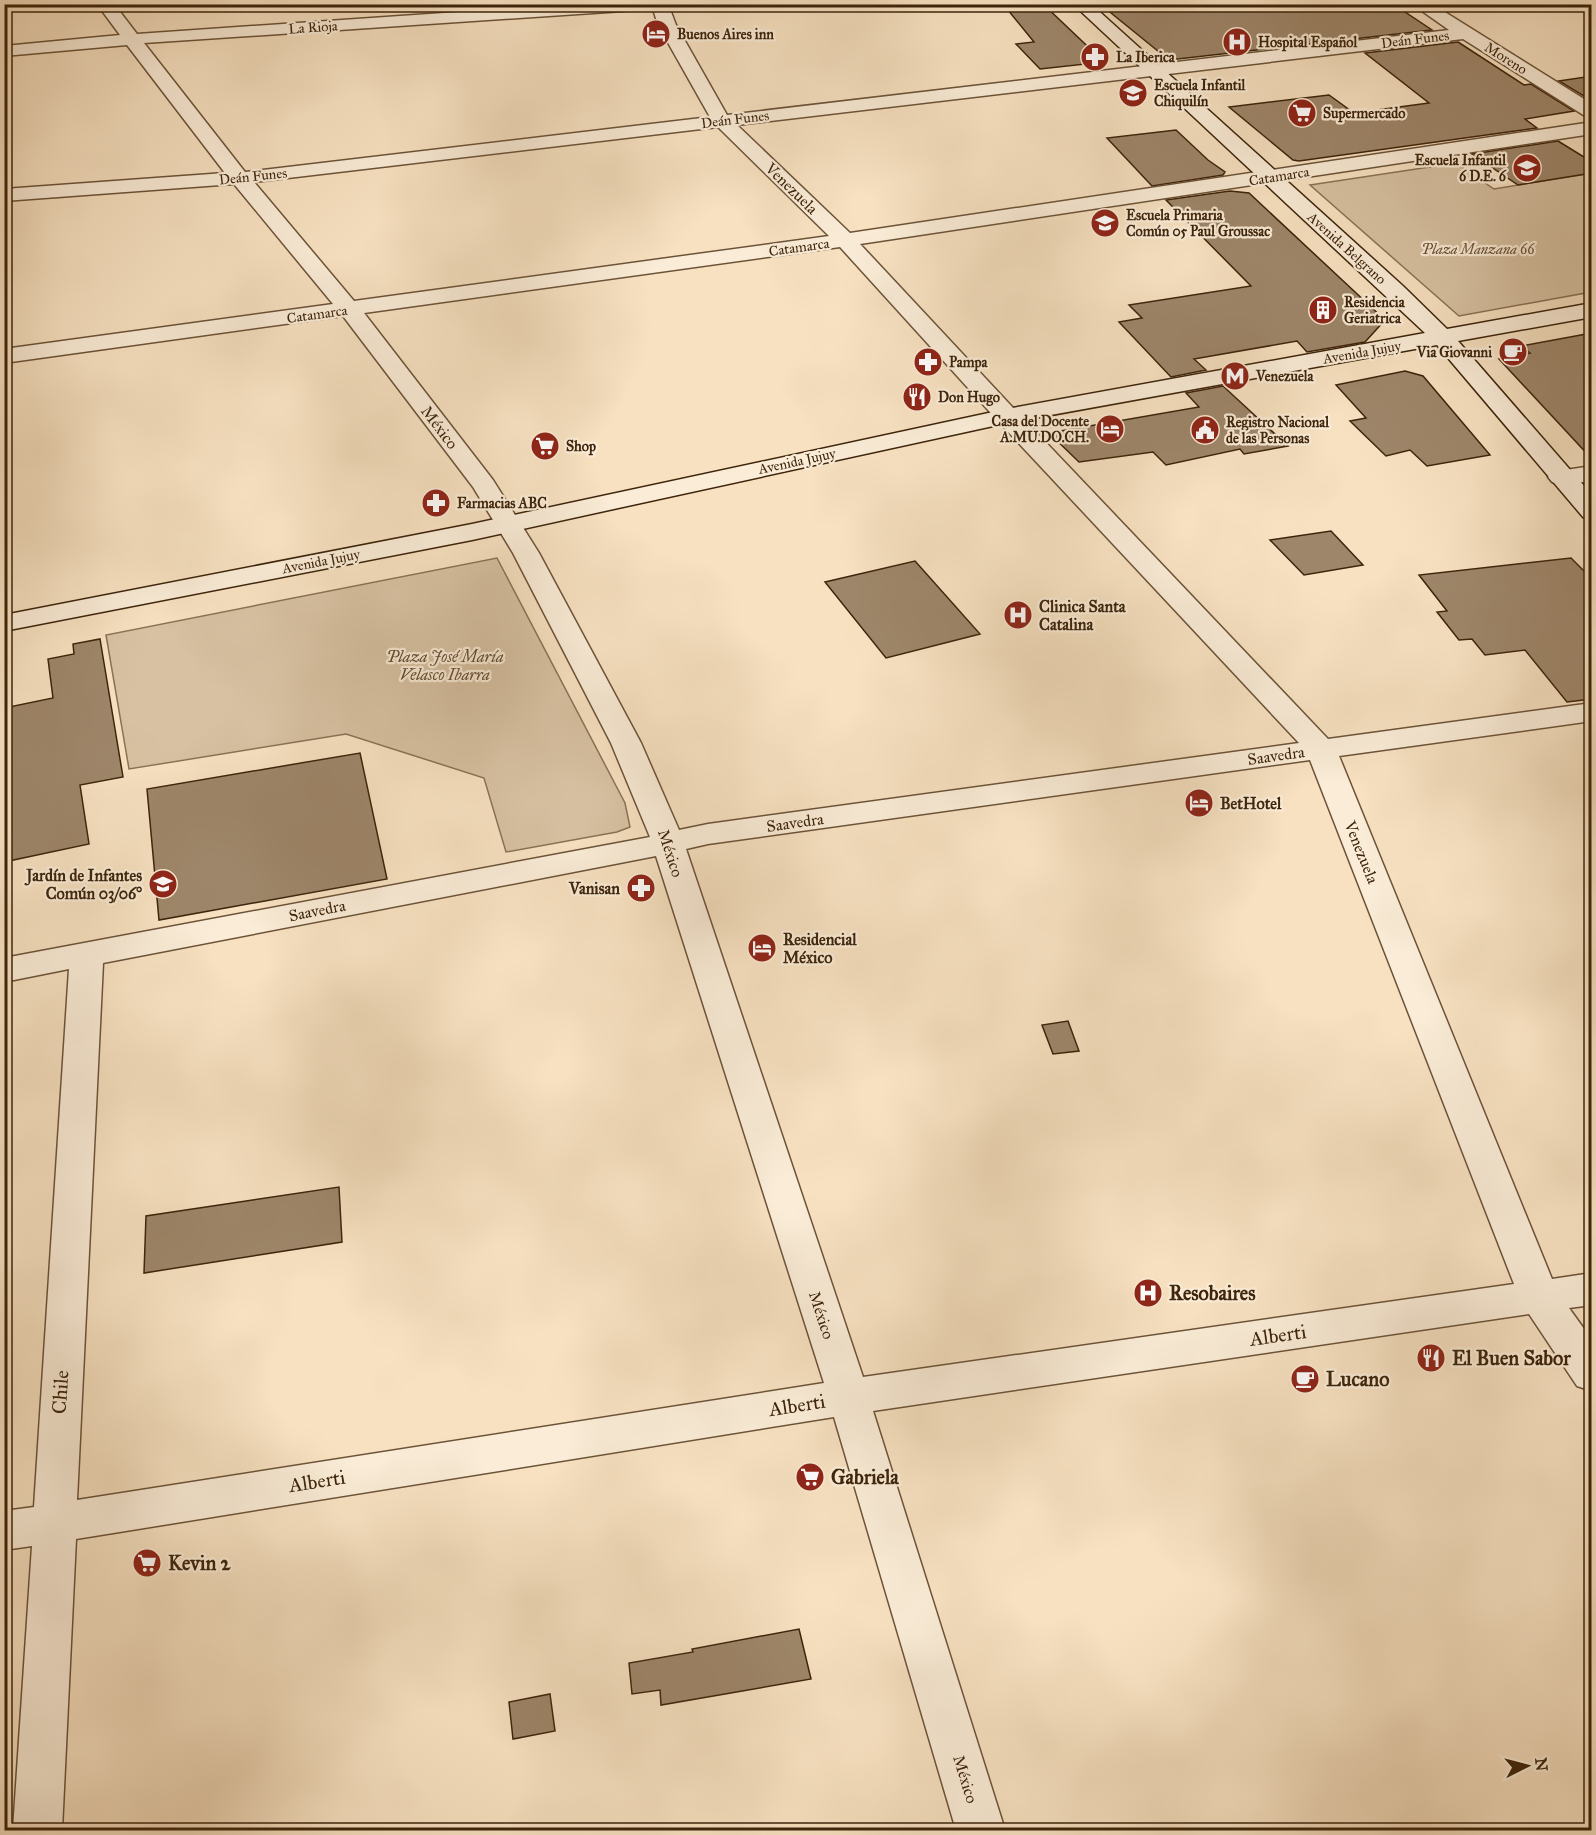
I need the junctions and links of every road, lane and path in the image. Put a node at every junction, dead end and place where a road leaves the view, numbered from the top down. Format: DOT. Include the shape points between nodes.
graph roads {
  1 [pos="105,4"];
  2 [pos="376,4"];
  3 [pos="658,4"];
  4 [pos="1081,4"];
  5 [pos="1420,4"];
  6 [pos="378,23"];
  7 [pos="1466,33"];
  8 [pos="132,39"];
  9 [pos="4,51"];
  10 [pos="1153,70"];
  11 [pos="1592,112"];
  12 [pos="721,120"];
  13 [pos="1592,128"];
  14 [pos="1270,177"];
  15 [pos="240,178"];
  16 [pos="4,195"];
  17 [pos="845,240"];
  18 [pos="350,310"];
  19 [pos="1592,310"];
  20 [pos="1442,337"];
  21 [pos="4,356"];
  22 [pos="1007,416"];
  23 [pos="1592,473"];
  24 [pos="1561,477"];
  25 [pos="1592,512"];
  26 [pos="509,524"];
  27 [pos="4,624"];
  28 [pos="1592,712"];
  29 [pos="1321,749"];
  30 [pos="667,843"];
  31 [pos="87,953"];
  32 [pos="4,970"];
  33 [pos="1592,1289"];
  34 [pos="1539,1297"];
  35 [pos="1592,1374"];
  36 [pos="847,1397"];
  37 [pos="55,1523"];
  38 [pos="4,1531"];
  39 [pos="37,1830"];
  40 [pos="981,1830"];
  1 -- 8 [label="street, México"];
  2 -- 6 [label="street"];
  3 -- 6 [label="street, La Rioja"];
  3 -- 12 [label="street, Venezuela"];
  4 -- 10 [label="street, Avenida Belgrano"];
  5 -- 7 [label="street, Moreno"];
  6 -- 8 [label="street, La Rioja"];
  7 -- 10 [label="street, Deán Funes"];
  7 -- 11 [label="street, Moreno"];
  8 -- 9 [label="street, La Rioja"];
  8 -- 15 [label="street, México"];
  10 -- 12 [label="street, Deán Funes"];
  10 -- 14 [label="street, Avenida Belgrano"];
  12 -- 15 [label="street, Deán Funes"];
  12 -- 17 [label="street, Venezuela"];
  13 -- 14 [label="street, Catamarca"];
  14 -- 17 [label="street, Catamarca"];
  14 -- 20 [label="street, Avenida Belgrano"];
  15 -- 16 [label="street, Deán Funes"];
  15 -- 18 [label="street, México"];
  17 -- 18 [label="street, Catamarca"];
  17 -- 22 [label="street, Venezuela"];
  18 -- 21 [label="street, Catamarca"];
  18 -- 26 [label="street, México" via="484,485"];
  19 -- 20 [label="street, Avenida Jujuy"];
  20 -- 22 [label="street, Avenida Jujuy"];
  20 -- 24 [label="street, Avenida Belgrano"];
  22 -- 26 [label="street, Avenida Jujuy"];
  22 -- 29 [label="street, Venezuela"];
  23 -- 24 [label="street"];
  24 -- 25 [label="street, Avenida Belgrano"];
  26 -- 27 [label="street, Avenida Jujuy"];
  26 -- 30 [label="street, México" via="626,743"];
  28 -- 29 [label="street, Saavedra"];
  29 -- 30 [label="street, Saavedra" via="708,834"];
  29 -- 34 [label="street, Venezuela"];
  30 -- 31 [label="street, Saavedra"];
  30 -- 36 [label="street, México"];
  31 -- 32 [label="street, Saavedra"];
  31 -- 37 [label="street, Chile"];
  33 -- 34 [label="street, Alberti"];
  34 -- 35 [label="street, Venezuela"];
  34 -- 36 [label="street, Alberti"];
  36 -- 37 [label="street, Alberti"];
  36 -- 40 [label="street, México"];
  37 -- 38 [label="street, Alberti"];
  37 -- 39 [label="street, Chile"];
}
